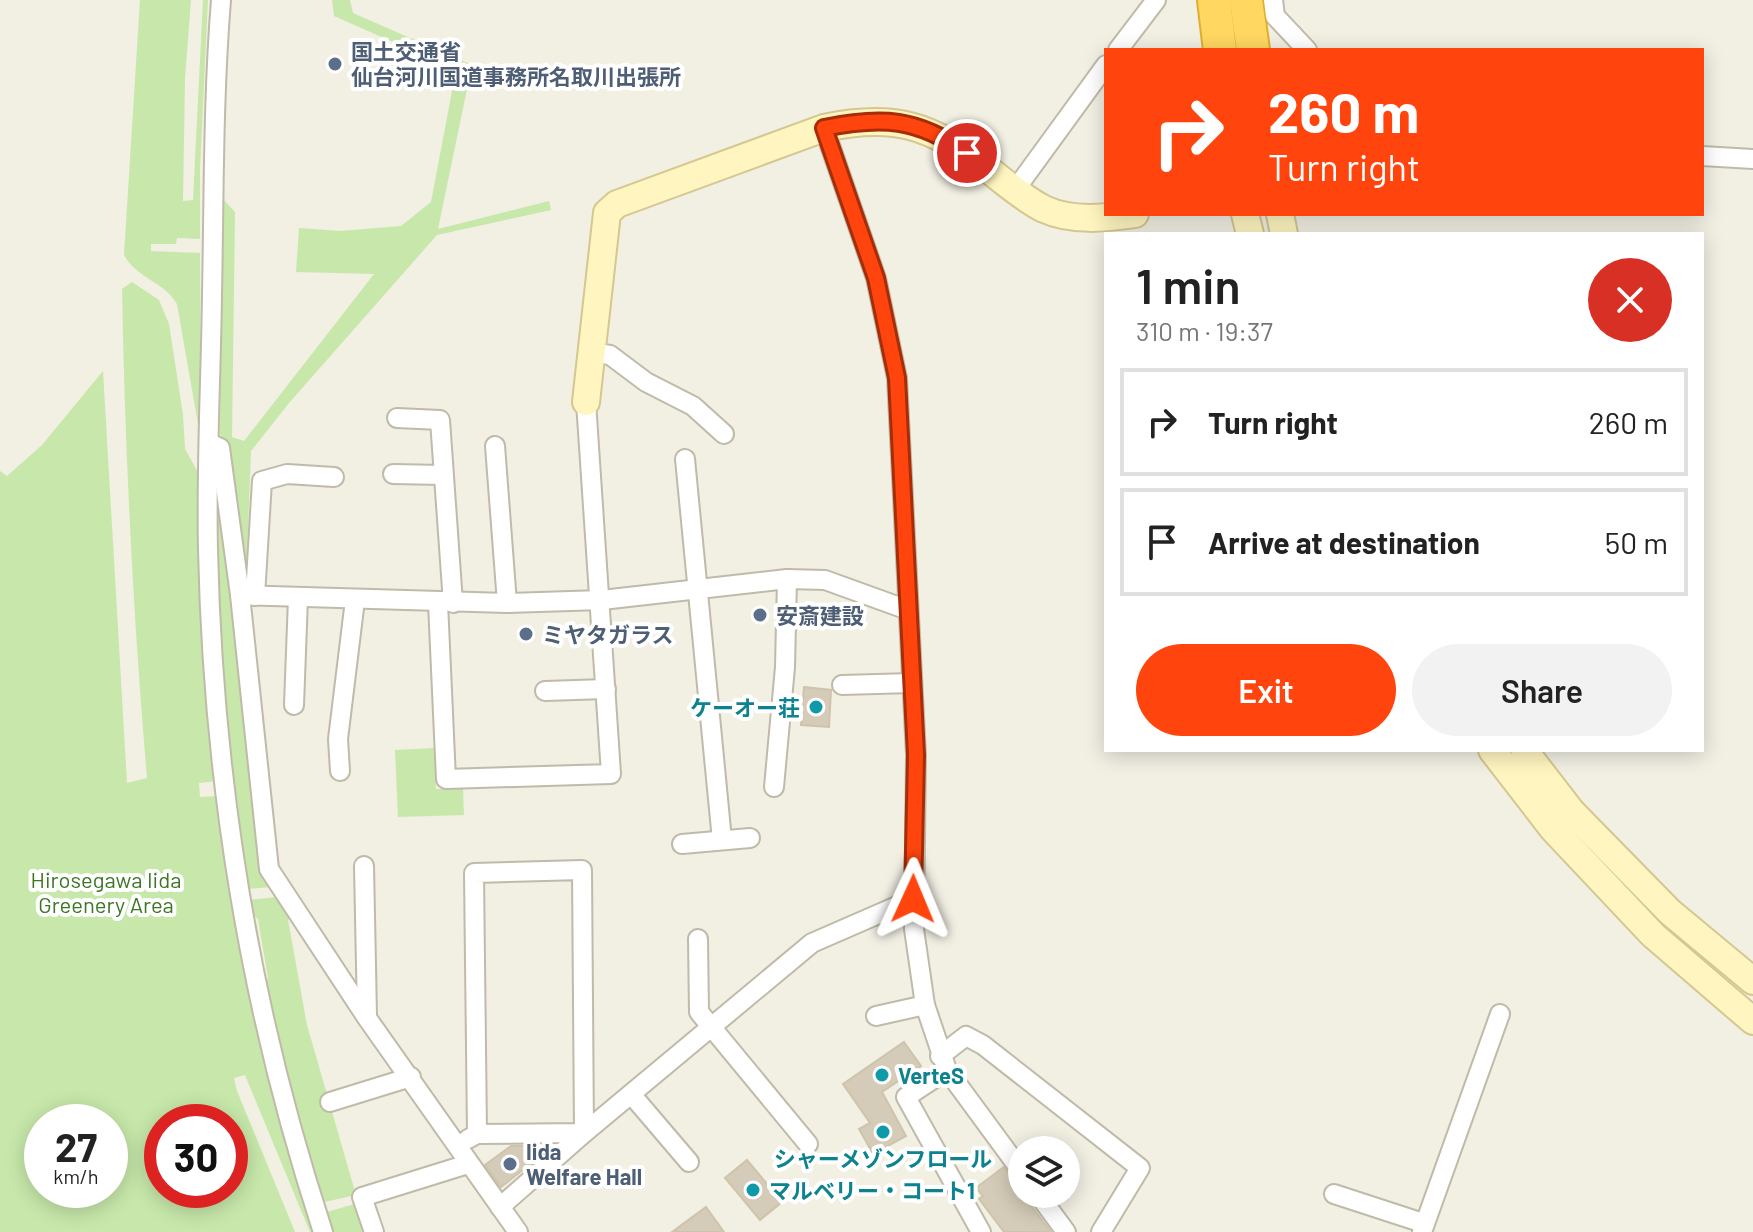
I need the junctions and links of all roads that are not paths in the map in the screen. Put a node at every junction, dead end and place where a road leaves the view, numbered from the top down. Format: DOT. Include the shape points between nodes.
graph roads {
  1 [pos="221,0"];
  2 [pos="1156,0"];
  3 [pos="1214,0"];
  4 [pos="1246,0"];
  5 [pos="1273,0"];
  6 [pos="1120,48"];
  7 [pos="1220,48"];
  8 [pos="1253,48"];
  9 [pos="1305,48"];
  10 [pos="1104,68"];
  11 [pos="824,128"];
  12 [pos="1704,156"];
  13 [pos="1753,159"];
  14 [pos="1015,190"];
  15 [pos="1117,216"];
  16 [pos="590,352"];
  17 [pos="586,402"];
  18 [pos="397,418"];
  19 [pos="724,434"];
  20 [pos="209,443"];
  21 [pos="495,446"];
  22 [pos="685,459"];
  23 [pos="393,474"];
  24 [pos="443,475"];
  25 [pos="334,477"];
  26 [pos="787,579"];
  27 [pos="697,592"];
  28 [pos="247,596"];
  29 [pos="298,598"];
  30 [pos="355,600"];
  31 [pos="602,600"];
  32 [pos="445,603"];
  33 [pos="507,603"];
  34 [pos="908,610"];
  35 [pos="912,683"];
  36 [pos="842,685"];
  37 [pos="606,689"];
  38 [pos="545,691"];
  39 [pos="294,705"];
  40 [pos="1494,752"];
  41 [pos="1526,752"];
  42 [pos="340,771"];
  43 [pos="774,787"];
  44 [pos="750,838"];
  45 [pos="722,840"];
  46 [pos="682,844"];
  47 [pos="364,866"];
  48 [pos="913,899"];
  49 [pos="698,939"];
  50 [pos="1753,981"];
  51 [pos="925,1005"];
  52 [pos="1500,1014"];
  53 [pos="876,1016"];
  54 [pos="367,1018"];
  55 [pos="1753,1021"];
  56 [pos="711,1026"];
  57 [pos="944,1063"];
  58 [pos="411,1077"];
  59 [pos="631,1094"];
  60 [pos="330,1102"];
  61 [pos="584,1133"];
  62 [pos="477,1134"];
  63 [pos="808,1144"];
  64 [pos="455,1145"];
  65 [pos="1008,1152"];
  66 [pos="689,1162"];
  67 [pos="468,1164"];
  68 [pos="1334,1194"];
  69 [pos="500,1207"];
  70 [pos="1048,1208"];
  71 [pos="1423,1228"];
  72 [pos="323,1232"];
  73 [pos="374,1232"];
  74 [pos="518,1232"];
  75 [pos="981,1232"];
  76 [pos="1066,1232"];
  77 [pos="1101,1232"];
  1 -- 20 [label="street" via="214,83"];
  2 -- 6 [label="street"];
  3 -- 7 [label="highway"];
  4 -- 8 [label="highway"];
  5 -- 9 [label="street" via="1275,16"];
  10 -- 14 [label="street"];
  11 -- 14 [label="street" via="885,120 922,127"];
  11 -- 16 [label="street" via="617,204 607,213"];
  11 -- 34 [label="street" via="876,278 890,337 900,418"];
  12 -- 13 [label="street"];
  14 -- 15 [label="street" via="1056,213 1090,219"];
  16 -- 17 [label="street"];
  16 -- 19 [label="street" via="610,355 646,382 693,406"];
  17 -- 31 [label="street"];
  18 -- 24 [label="street" via="440,420"];
  20 -- 28 [label="street" via="220,448"];
  20 -- 72 [label="street" via="211,613 246,935 273,1062"];
  21 -- 33 [label="street"];
  22 -- 27 [label="street"];
  23 -- 24 [label="street"];
  24 -- 32 [label="street"];
  25 -- 28 [label="street" via="287,474 262,481"];
  26 -- 27 [label="street"];
  26 -- 34 [label="street" via="825,580"];
  26 -- 43 [label="street"];
  27 -- 31 [label="street"];
  27 -- 45 [label="street"];
  28 -- 29 [label="street"];
  28 -- 54 [label="street" via="269,869"];
  29 -- 30 [label="street"];
  29 -- 39 [label="street"];
  30 -- 32 [label="street"];
  30 -- 42 [label="street" via="338,739"];
  31 -- 33 [label="street"];
  31 -- 37 [label="street"];
  32 -- 33 [label="street"];
  32 -- 37 [label="street" via="446,779 611,774"];
  34 -- 35 [label="street"];
  35 -- 36 [label="street"];
  35 -- 48 [label="street"];
  37 -- 38 [label="street"];
  40 -- 55 [label="street" via="1553,829 1653,935"];
  41 -- 50 [label="street" via="1571,811 1670,912"];
  44 -- 45 [label="street"];
  45 -- 46 [label="street"];
  47 -- 54 [label="street"];
  48 -- 51 [label="street"];
  48 -- 56 [label="street" via="812,943"];
  49 -- 56 [label="street" via="699,1012"];
  51 -- 53 [label="street"];
  51 -- 57 [label="street"];
  52 -- 71 [label="street"];
  54 -- 58 [label="street"];
  56 -- 59 [label="street"];
  56 -- 63 [label="street"];
  57 -- 65 [label="street"];
  57 -- 75 [label="street" via="906,1097"];
  57 -- 77 [label="street" via="966,1036 983,1045 1140,1168"];
  58 -- 60 [label="street"];
  58 -- 64 [label="street"];
  59 -- 61 [label="street"];
  59 -- 66 [label="street"];
  61 -- 62 [label="street"];
  61 -- 62 [label="street" via="582,870 474,873"];
  61 -- 69 [label="street"];
  62 -- 64 [label="street"];
  64 -- 67 [label="street"];
  67 -- 69 [label="street"];
  67 -- 73 [label="street" via="362,1197"];
  68 -- 71 [label="street"];
  69 -- 74 [label="street"];
  70 -- 76 [label="street"];
}
